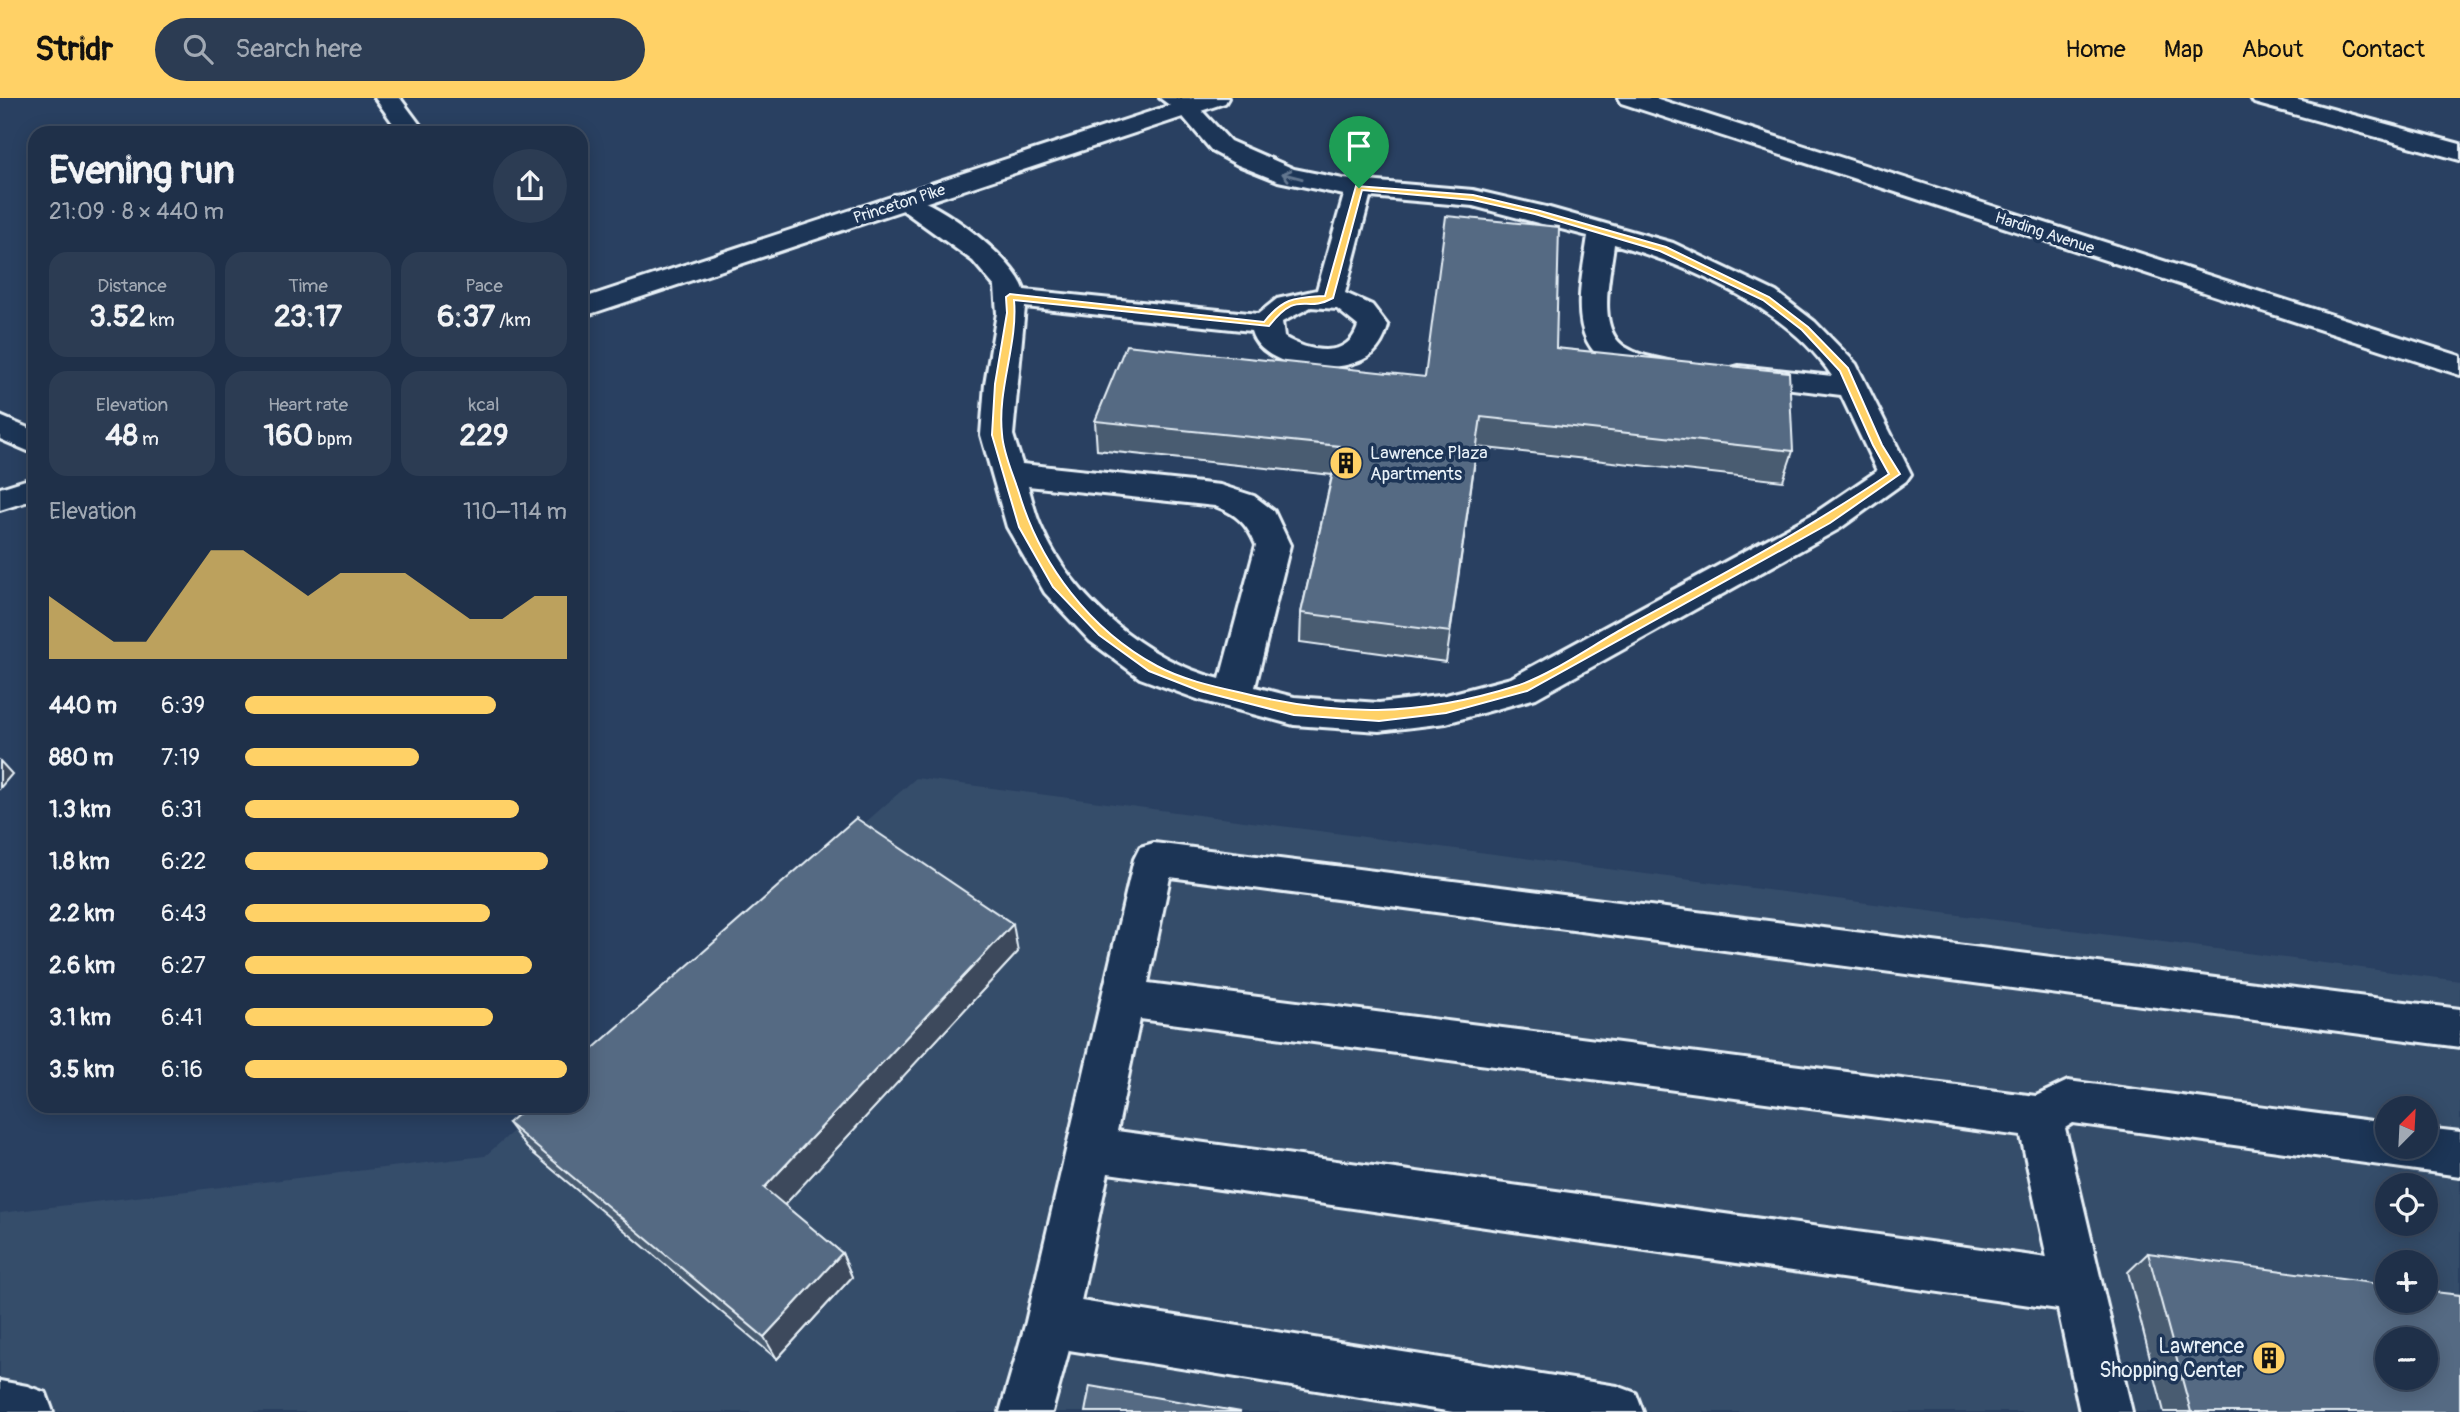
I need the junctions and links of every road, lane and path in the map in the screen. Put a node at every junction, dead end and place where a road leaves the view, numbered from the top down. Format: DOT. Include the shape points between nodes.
graph roads {
  1 [pos="387,98"];
  2 [pos="1216,98"];
  3 [pos="1630,98"];
  4 [pos="2263,98"];
  5 [pos="1180,103"];
  6 [pos="408,126"];
  7 [pos="2460,152"];
  8 [pos="1359,188"];
  9 [pos="903,201"];
  10 [pos="1602,232"];
  11 [pos="1010,297"];
  12 [pos="1329,298"];
  13 [pos="588,306"];
  14 [pos="1266,324"];
  15 [pos="2460,366"];
  16 [pos="1852,387"];
  17 [pos="0,426"];
  18 [pos="28,440"];
  19 [pos="1006,473"];
  20 [pos="28,490"];
  21 [pos="0,499"];
  22 [pos="1234,695"];
  23 [pos="1121,998"];
  24 [pos="2460,1028"];
  25 [pos="2040,1118"];
  26 [pos="2375,1143"];
  27 [pos="1088,1149"];
  28 [pos="2438,1151"];
  29 [pos="2460,1154"];
  30 [pos="2078,1287"];
  31 [pos="1051,1322"];
  32 [pos="0,1407"];
  33 [pos="27,1412"];
  34 [pos="1026,1412"];
  35 [pos="1617,1412"];
  36 [pos="2106,1412"];
  1 -- 6 [label="street"];
  2 -- 5 [label="street, Princeton Pike"];
  3 -- 15 [label="street, Harding Avenue"];
  4 -- 7 [label="street"];
  8 -- 5 [label="street, one-way" via="1287,175 1247,160 1221,146"];
  5 -- 9 [label="street, Princeton Pike"];
  8 -- 10 [label="street" via="1473,198"];
  8 -- 12 [label="street"];
  9 -- 11 [label="street" via="983,255 1009,286"];
  9 -- 13 [label="street, Princeton Pike"];
  10 -- 16 [label="street" via="1663,249 1766,298 1813,337 1844,370"];
  10 -- 16 [label="street" via="1593,325 1602,346 1619,358 1647,366"];
  11 -- 14 [label="street"];
  11 -- 19 [label="street" via="997,435"];
  12 -- 14 [label="street" via="1280,306"];
  12 -- 14 [label="street" via="1359,308 1373,326 1372,337 1353,353 1320,359 1287,352 1268,335"];
  16 -- 22 [label="street" via="1895,474 1827,521 1523,688 1446,709 1379,716 1294,710"];
  17 -- 18 [label="street"];
  19 -- 22 [label="street" via="1024,527 1057,585 1103,632 1153,669"];
  19 -- 22 [label="street" via="1220,496 1242,504 1262,519 1273,545"];
  20 -- 21 [label="street"];
  23 -- 24 [label="street" via="1154,859"];
  23 -- 25 [label="street"];
  23 -- 27 [label="street"];
  25 -- 26 [label="street" via="2067,1102"];
  25 -- 30 [label="street"];
  27 -- 30 [label="street"];
  27 -- 31 [label="street"];
  28 -- 29 [label="street"];
  30 -- 36 [label="street"];
  31 -- 34 [label="street"];
  31 -- 35 [label="street"];
  32 -- 33 [label="street"];
}
